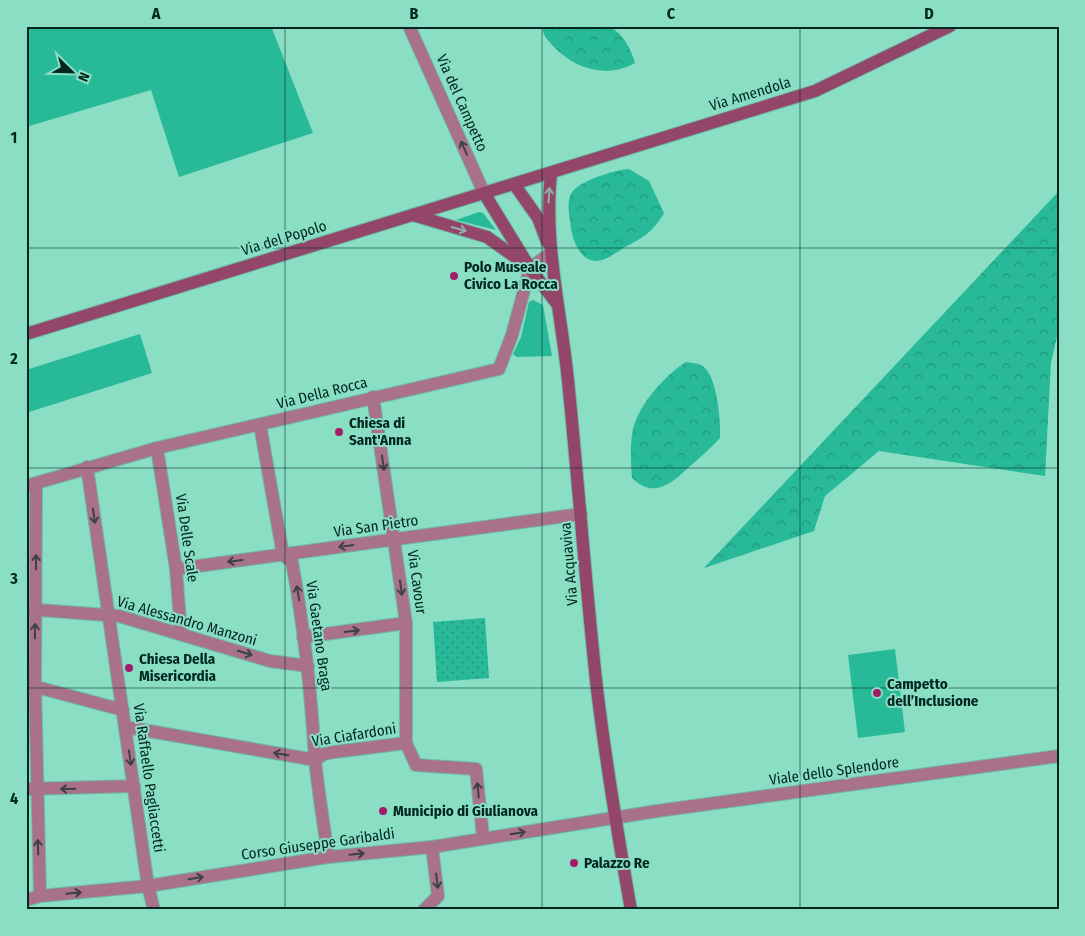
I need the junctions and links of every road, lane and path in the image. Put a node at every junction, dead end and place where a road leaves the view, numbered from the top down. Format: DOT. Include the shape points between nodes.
graph roads {
  1 [pos="408,26"];
  2 [pos="950,26"];
  3 [pos="551,173"];
  4 [pos="514,184"];
  5 [pos="484,193"];
  6 [pos="412,215"];
  7 [pos="551,253"];
  8 [pos="530,268"];
  9 [pos="559,306"];
  10 [pos="26,334"];
  11 [pos="374,397"];
  12 [pos="260,425"];
  13 [pos="157,448"];
  14 [pos="87,468"];
  15 [pos="31,484"];
  16 [pos="581,514"];
  17 [pos="394,539"];
  18 [pos="283,555"];
  19 [pos="176,568"];
  20 [pos="31,610"];
  21 [pos="108,615"];
  22 [pos="406,623"];
  23 [pos="181,634"];
  24 [pos="303,637"];
  25 [pos="308,666"];
  26 [pos="30,685"];
  27 [pos="123,710"];
  28 [pos="126,727"];
  29 [pos="406,743"];
  30 [pos="1059,756"];
  31 [pos="315,760"];
  32 [pos="134,786"];
  33 [pos="31,789"];
  34 [pos="614,818"];
  35 [pos="483,838"];
  36 [pos="432,846"];
  37 [pos="328,857"];
  38 [pos="148,886"];
  39 [pos="40,896"];
  40 [pos="26,900"];
  41 [pos="154,910"];
  42 [pos="424,910"];
  43 [pos="631,910"];
  5 -- 1 [label="street, Via del Campetto, one-way"];
  2 -- 3 [label="main road, Via Amendola" via="815,91"];
  3 -- 4 [label="main road, Via del Popolo"];
  7 -- 3 [label="main road, Via Acquaviva, one-way" via="548,197"];
  4 -- 5 [label="main road, Via del Popolo"];
  4 -- 7 [label="main road, Via Acquaviva" via="538,218"];
  5 -- 6 [label="main road, Via del Popolo"];
  5 -- 8 [label="main road, Via Acquaviva"];
  6 -- 8 [label="main road, Via Acquaviva, one-way" via="487,237"];
  6 -- 10 [label="main road, Via del Popolo"];
  7 -- 8 [label="street"];
  7 -- 9 [label="main road, Via Acquaviva"];
  8 -- 9 [label="main road, Via Acquaviva"];
  8 -- 11 [label="street, Via Della Rocca" via="499,369"];
  9 -- 16 [label="main road, Via Acquaviva"];
  11 -- 12 [label="street, Via Della Rocca"];
  11 -- 17 [label="street, Via Cavour, one-way"];
  12 -- 13 [label="street, Via Della Rocca"];
  12 -- 18 [label="street, Via Gaetano Braga"];
  13 -- 14 [label="street, Via Della Rocca"];
  13 -- 19 [label="street, Via Delle Scale"];
  14 -- 15 [label="street, Via Della Rocca"];
  14 -- 21 [label="street, Via Raffaello Pagliaccetti, one-way"];
  20 -- 15 [label="street, one-way"];
  16 -- 17 [label="street, Via San Pietro"];
  16 -- 34 [label="main road, Via Acquaviva" via="597,689"];
  17 -- 18 [label="street, Via San Pietro, one-way"];
  17 -- 22 [label="street, Via Cavour, one-way"];
  18 -- 19 [label="street, Via San Pietro, one-way"];
  24 -- 18 [label="street, Via Gaetano Braga, one-way" via="292,562"];
  19 -- 23 [label="street, Via Delle Scale"];
  20 -- 21 [label="street, Via Alessandro Manzoni"];
  26 -- 20 [label="street, one-way"];
  21 -- 23 [label="street, Via Alessandro Manzoni"];
  21 -- 27 [label="street, Via Raffaello Pagliaccetti"];
  24 -- 22 [label="street, one-way"];
  22 -- 29 [label="street, Via Cavour"];
  23 -- 25 [label="street, Via Alessandro Manzoni, one-way" via="270,661"];
  24 -- 25 [label="street, Via Gaetano Braga"];
  25 -- 31 [label="street, Via Gaetano Braga"];
  26 -- 27 [label="street"];
  26 -- 33 [label="street"];
  27 -- 28 [label="street, Via Raffaello Pagliaccetti"];
  31 -- 28 [label="street, Via Ciafardoni, one-way"];
  28 -- 32 [label="street, Via Raffaello Pagliaccetti, one-way"];
  29 -- 31 [label="street, Via Ciafardoni" via="334,752"];
  35 -- 29 [label="street, Via Ciafardoni, one-way" via="476,769 416,765"];
  30 -- 34 [label="street, Viale dello Splendore"];
  31 -- 37 [label="street, Via Gaetano Braga"];
  32 -- 33 [label="street, one-way"];
  32 -- 38 [label="street, Via Raffaello Pagliaccetti"];
  39 -- 33 [label="street, one-way"];
  35 -- 34 [label="street, Corso Giuseppe Garibaldi, one-way"];
  34 -- 43 [label="main road, Via Acquaviva"];
  35 -- 36 [label="street, Corso Giuseppe Garibaldi"];
  37 -- 36 [label="street, Corso Giuseppe Garibaldi, one-way"];
  36 -- 42 [label="street, one-way" via="438,896"];
  38 -- 37 [label="street, Corso Giuseppe Garibaldi, one-way"];
  39 -- 38 [label="street, Corso Giuseppe Garibaldi, one-way"];
  38 -- 41 [label="street, Via Raffaello Pagliaccetti"];
  39 -- 40 [label="street, Corso Giuseppe Garibaldi"];
}
